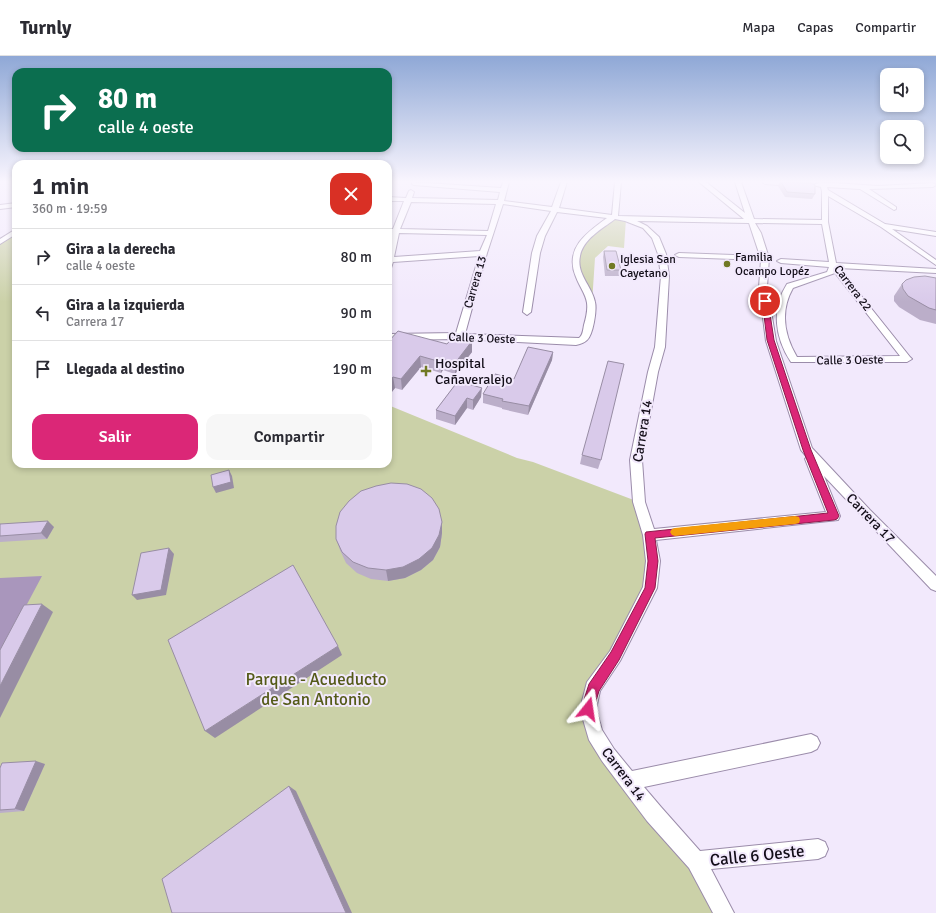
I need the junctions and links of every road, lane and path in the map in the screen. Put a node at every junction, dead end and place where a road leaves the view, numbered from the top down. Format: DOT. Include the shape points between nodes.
graph roads {
  1 [pos="399,222"];
  2 [pos="494,222"];
  3 [pos="548,222"];
  4 [pos="614,222"];
  5 [pos="632,222"];
  6 [pos="751,222"];
  7 [pos="825,222"];
  8 [pos="877,222"];
  9 [pos="883,226"];
  10 [pos="392,231"];
  11 [pos="396,231"];
  12 [pos="12,232"];
  13 [pos="0,233"];
  14 [pos="491,233"];
  15 [pos="12,234"];
  16 [pos="936,234"];
  17 [pos="0,242"];
  18 [pos="392,246"];
  19 [pos="482,253"];
  20 [pos="679,255"];
  21 [pos="765,258"];
  22 [pos="392,260"];
  23 [pos="781,261"];
  24 [pos="936,263"];
  25 [pos="833,265"];
  26 [pos="936,270"];
  27 [pos="527,312"];
  28 [pos="460,336"];
  29 [pos="392,337"];
  30 [pos="906,359"];
  31 [pos="794,360"];
  32 [pos="783,379"];
  33 [pos="807,450"];
  34 [pos="650,534"];
  35 [pos="936,585"];
  36 [pos="811,743"];
  37 [pos="628,781"];
  38 [pos="818,849"];
  39 [pos="696,861"];
  40 [pos="724,913"];
  1 -- 11 [label="street"];
  2 -- 14 [label="street, Carrera 13"];
  3 -- 27 [label="street" via="536,253"];
  4 -- 28 [label="street, Calle 3 Oeste" via="585,240 578,250 576,261 580,280 592,303 586,335 582,340 576,342"];
  5 -- 34 [label="street, Carrera 14" via="646,227 655,237 662,254 665,276 660,347 636,460 638,502"];
  6 -- 21 [label="street, Carrera 17"];
  7 -- 25 [label="street, Carrera 22"];
  8 -- 9 [label="street"];
  9 -- 16 [label="street"];
  9 -- 24 [label="street"];
  10 -- 11 [label="street"];
  11 -- 14 [label="street"];
  11 -- 18 [label="street"];
  12 -- 13 [label="street"];
  14 -- 19 [label="street, Carrera 13"];
  15 -- 17 [label="street"];
  19 -- 22 [label="street"];
  19 -- 28 [label="street, Carrera 13"];
  20 -- 21 [label="street"];
  21 -- 32 [label="street, Carrera 17" via="766,314"];
  23 -- 25 [label="street"];
  25 -- 26 [label="street"];
  25 -- 30 [label="street, Carrera 22"];
  25 -- 31 [label="street" via="831,273 790,286 787,291 780,316 781,332"];
  28 -- 29 [label="street, Calle 3 Oeste"];
  30 -- 31 [label="street, Calle 3 Oeste"];
  31 -- 32 [label="street" via="788,366"];
  32 -- 33 [label="street, Carrera 17"];
  33 -- 34 [label="street, Carrera 17" via="834,516"];
  33 -- 35 [label="street, Carrera 17"];
  34 -- 37 [label="street, Carrera 14" via="653,561 650,588 615,656 593,688 588,709 595,734"];
  36 -- 37 [label="street"];
  37 -- 39 [label="street, Carrera 14" via="675,840"];
  38 -- 39 [label="street, Calle 6 Oeste"];
  39 -- 40 [label="street, Carrera 14"];
}
